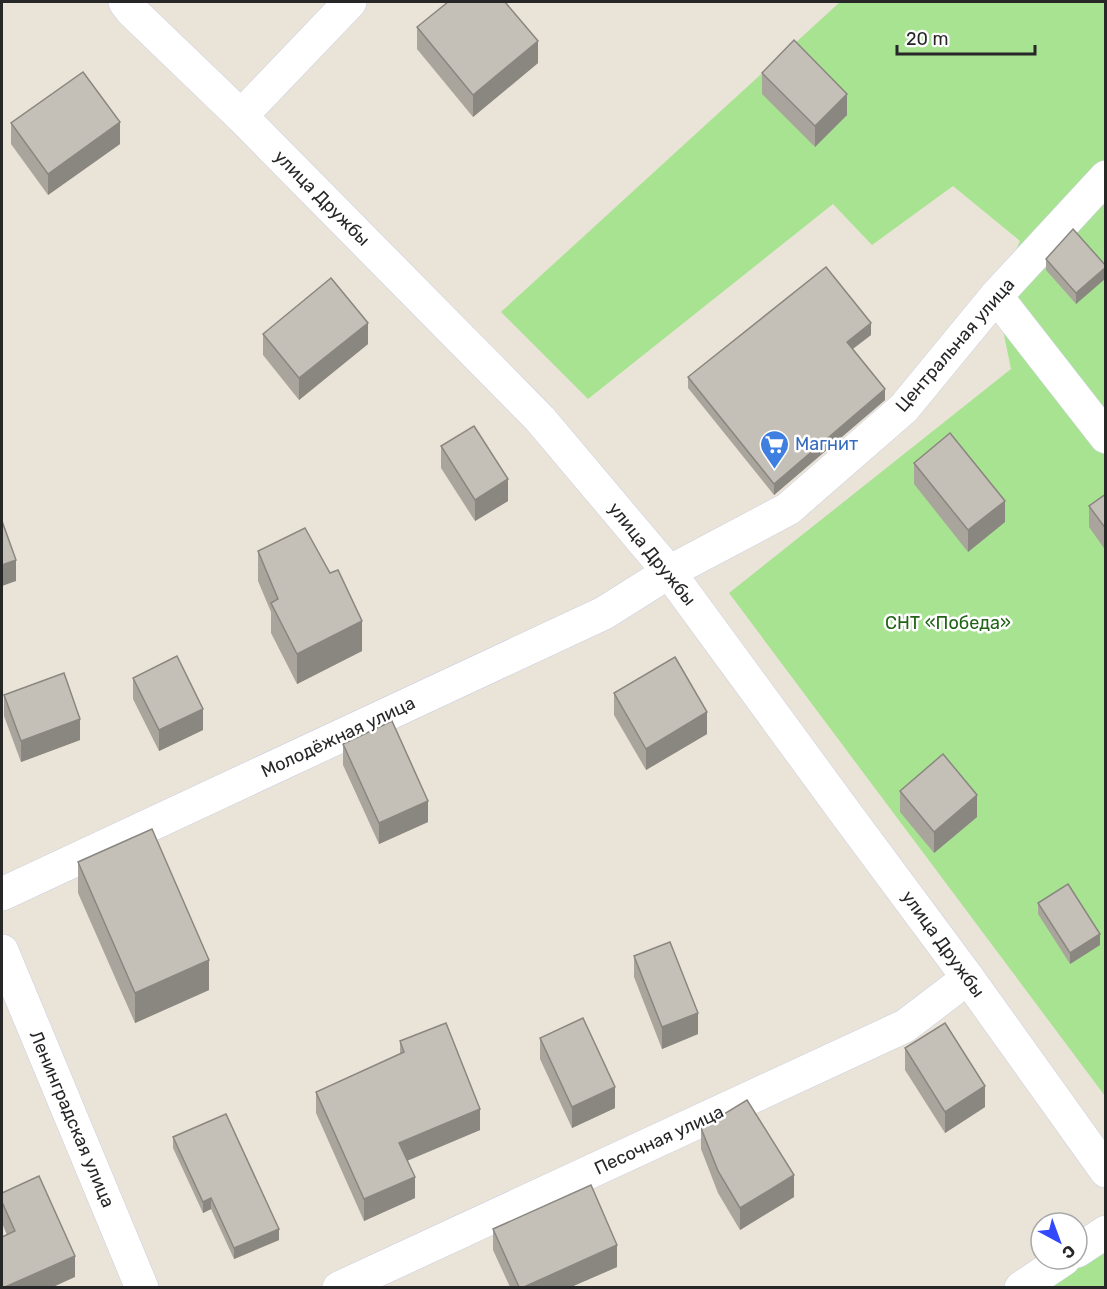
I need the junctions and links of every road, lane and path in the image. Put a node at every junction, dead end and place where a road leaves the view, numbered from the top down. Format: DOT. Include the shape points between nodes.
graph roads {
  1 [pos="125,2"];
  2 [pos="350,2"];
  3 [pos="241,116"];
  4 [pos="1106,177"];
  5 [pos="996,296"];
  6 [pos="1106,437"];
  7 [pos="669,572"];
  8 [pos="2,894"];
  9 [pos="2,951"];
  10 [pos="969,978"];
  11 [pos="1106,1171"];
  12 [pos="1106,1232"];
  13 [pos="1089,1243"];
  14 [pos="1046,1271"];
  15 [pos="142,1287"];
  16 [pos="339,1287"];
  17 [pos="1021,1287"];
  1 -- 3 [label="street, улица Дружбы"];
  2 -- 3 [label="street"];
  3 -- 7 [label="street, улица Дружбы" via="540,419"];
  4 -- 5 [label="street, Центральная улица"];
  5 -- 6 [label="street"];
  5 -- 7 [label="street, Центральная улица" via="904,408 788,509"];
  7 -- 8 [label="street, Молодёжная улица" via="604,614"];
  7 -- 10 [label="street, улица Дружбы"];
  9 -- 15 [label="street, Ленинградская улица"];
  10 -- 11 [label="street, улица Дружбы"];
  10 -- 16 [label="street, Песочная улица" via="905,1026"];
  12 -- 13 [label="street"];
  14 -- 17 [label="street"];
}
